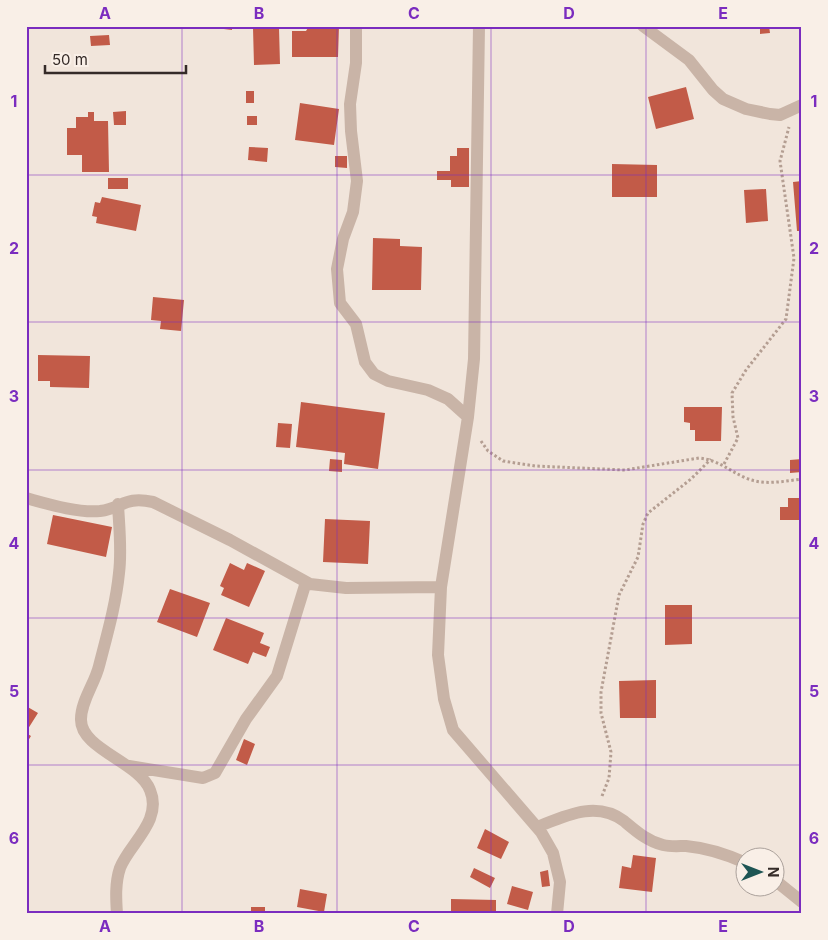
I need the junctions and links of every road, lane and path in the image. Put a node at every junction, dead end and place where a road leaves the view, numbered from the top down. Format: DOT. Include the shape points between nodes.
graph roads {
  1 [pos="356,26"];
  2 [pos="479,26"];
  3 [pos="643,26"];
  4 [pos="799,106"];
  5 [pos="468,417"];
  6 [pos="710,459"];
  7 [pos="724,464"];
  8 [pos="802,479"];
  9 [pos="26,498"];
  10 [pos="118,504"];
  11 [pos="306,582"];
  12 [pos="441,587"];
  13 [pos="128,766"];
  14 [pos="593,810"];
  15 [pos="537,827"];
  16 [pos="736,858"];
  17 [pos="786,889"];
  18 [pos="802,902"];
  19 [pos="117,914"];
  20 [pos="557,914"];
  1 -- 5 [label="street" via="356,63 350,104 357,186 339,258 340,303 356,324 365,362 374,374 448,399"];
  2 -- 5 [label="street" via="476,309"];
  3 -- 4 [label="street" via="689,60 723,99 746,109 780,115"];
  4 -- 7 [label="path" via="780,161 794,258 786,319 732,393 738,438"];
  5 -- 6 [label="path" via="488,451 512,464 625,470 683,459"];
  5 -- 12 [label="street"];
  6 -- 7 [label="path"];
  6 -- 14 [label="path" via="696,475 648,513 638,558 619,595 601,692 601,713 611,745 610,768 606,786"];
  7 -- 8 [label="path" via="759,482"];
  9 -- 10 [label="street" via="88,511 102,511"];
  10 -- 11 [label="street" via="135,500 153,502"];
  10 -- 13 [label="street" via="119,571 113,613 81,725 87,737"];
  11 -- 12 [label="street" via="346,588"];
  11 -- 13 [label="street" via="277,676 246,719 215,773 203,778"];
  12 -- 15 [label="street" via="438,655 450,724"];
  13 -- 19 [label="street" via="148,785 152,809 139,841 120,869"];
  14 -- 15 [label="street"];
  14 -- 16 [label="street" via="615,816 652,842 706,848"];
  15 -- 20 [label="street" via="553,853 560,882"];
  17 -- 18 [label="street"];
}
